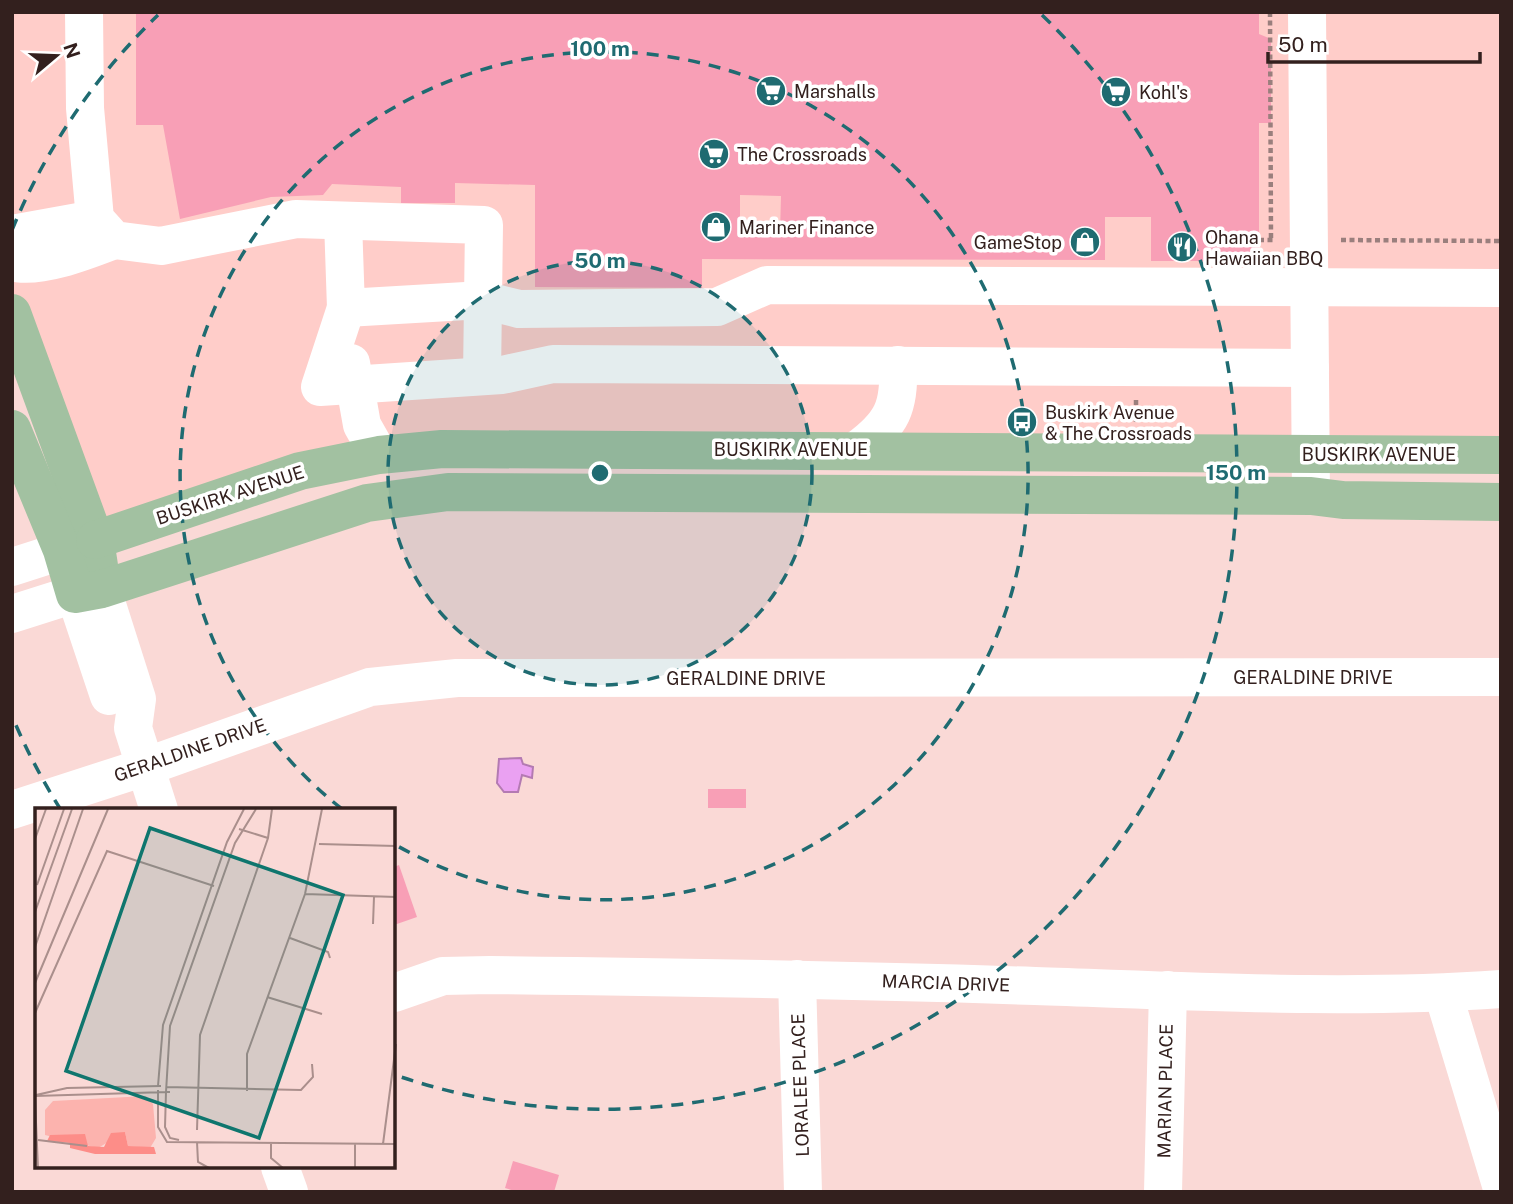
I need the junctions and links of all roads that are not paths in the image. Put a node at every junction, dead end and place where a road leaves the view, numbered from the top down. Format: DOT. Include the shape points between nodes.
graph roads {
  1 [pos="84,12"];
  2 [pos="1307,12"];
  3 [pos="343,221"];
  4 [pos="104,229"];
  5 [pos="12,234"];
  6 [pos="12,262"];
  7 [pos="1308,288"];
  8 [pos="1501,288"];
  9 [pos="483,300"];
  10 [pos="346,308"];
  11 [pos="12,313"];
  12 [pos="898,365"];
  13 [pos="1310,368"];
  14 [pos="482,376"];
  15 [pos="354,387"];
  16 [pos="12,429"];
  17 [pos="858,449"];
  18 [pos="1311,453"];
  19 [pos="379,455"];
  20 [pos="1501,455"];
  21 [pos="1311,496"];
  22 [pos="1501,502"];
  23 [pos="78,545"];
  24 [pos="12,567"];
  25 [pos="89,592"];
  26 [pos="12,614"];
  27 [pos="1501,677"];
  28 [pos="145,767"];
  29 [pos="158,808"];
  30 [pos="12,810"];
  31 [pos="797,979"];
  32 [pos="1501,989"];
  33 [pos="1168,990"];
  34 [pos="396,992"];
  35 [pos="1443,993"];
  36 [pos="281,1169"];
  37 [pos="1501,1185"];
  38 [pos="289,1192"];
  39 [pos="803,1192"];
  40 [pos="1163,1192"];
  1 -- 4 [label="street" via="85,108"];
  2 -- 7 [label="street"];
  3 -- 4 [label="street" via="296,219 161,246"];
  3 -- 9 [label="street" via="484,225"];
  3 -- 10 [label="street"];
  4 -- 5 [label="street"];
  4 -- 6 [label="street" via="83,252 22,265"];
  7 -- 8 [label="street"];
  7 -- 9 [label="street" via="767,285 717,306 519,309"];
  7 -- 13 [label="street"];
  9 -- 10 [label="street"];
  9 -- 14 [label="street"];
  10 -- 15 [label="street" via="320,387"];
  11 -- 23 [label="main road"];
  12 -- 13 [label="street"];
  12 -- 14 [label="street" via="554,364"];
  12 -- 17 [label="street" via="899,396 894,408 883,430"];
  13 -- 18 [label="street"];
  14 -- 15 [label="street"];
  15 -- 19 [label="street" via="362,425"];
  16 -- 23 [label="main road"];
  17 -- 18 [label="main road, BUSKIRK AVENUE"];
  17 -- 19 [label="main road, BUSKIRK AVENUE" via="442,449"];
  18 -- 20 [label="main road, BUSKIRK AVENUE"];
  18 -- 21 [label="street"];
  19 -- 23 [label="main road, BUSKIRK AVENUE" via="300,471"];
  21 -- 22 [label="main road"];
  21 -- 25 [label="main road" via="448,492 367,503"];
  23 -- 24 [label="street"];
  23 -- 25 [label="main road"];
  25 -- 26 [label="street"];
  25 -- 28 [label="street" via="137,699 133,729"];
  27 -- 28 [label="street, GERALDINE DRIVE" via="457,678 370,687"];
  28 -- 29 [label="street"];
  28 -- 30 [label="street, GERALDINE DRIVE"];
  31 -- 33 [label="street, MARCIA DRIVE"];
  31 -- 34 [label="street, MARCIA DRIVE" via="443,976"];
  31 -- 39 [label="street, LORALEE PLACE"];
  32 -- 35 [label="street, MARCIA DRIVE"];
  33 -- 35 [label="street, MARCIA DRIVE"];
  33 -- 40 [label="street, MARIAN PLACE"];
  35 -- 37 [label="street"];
  36 -- 38 [label="street"];
}
